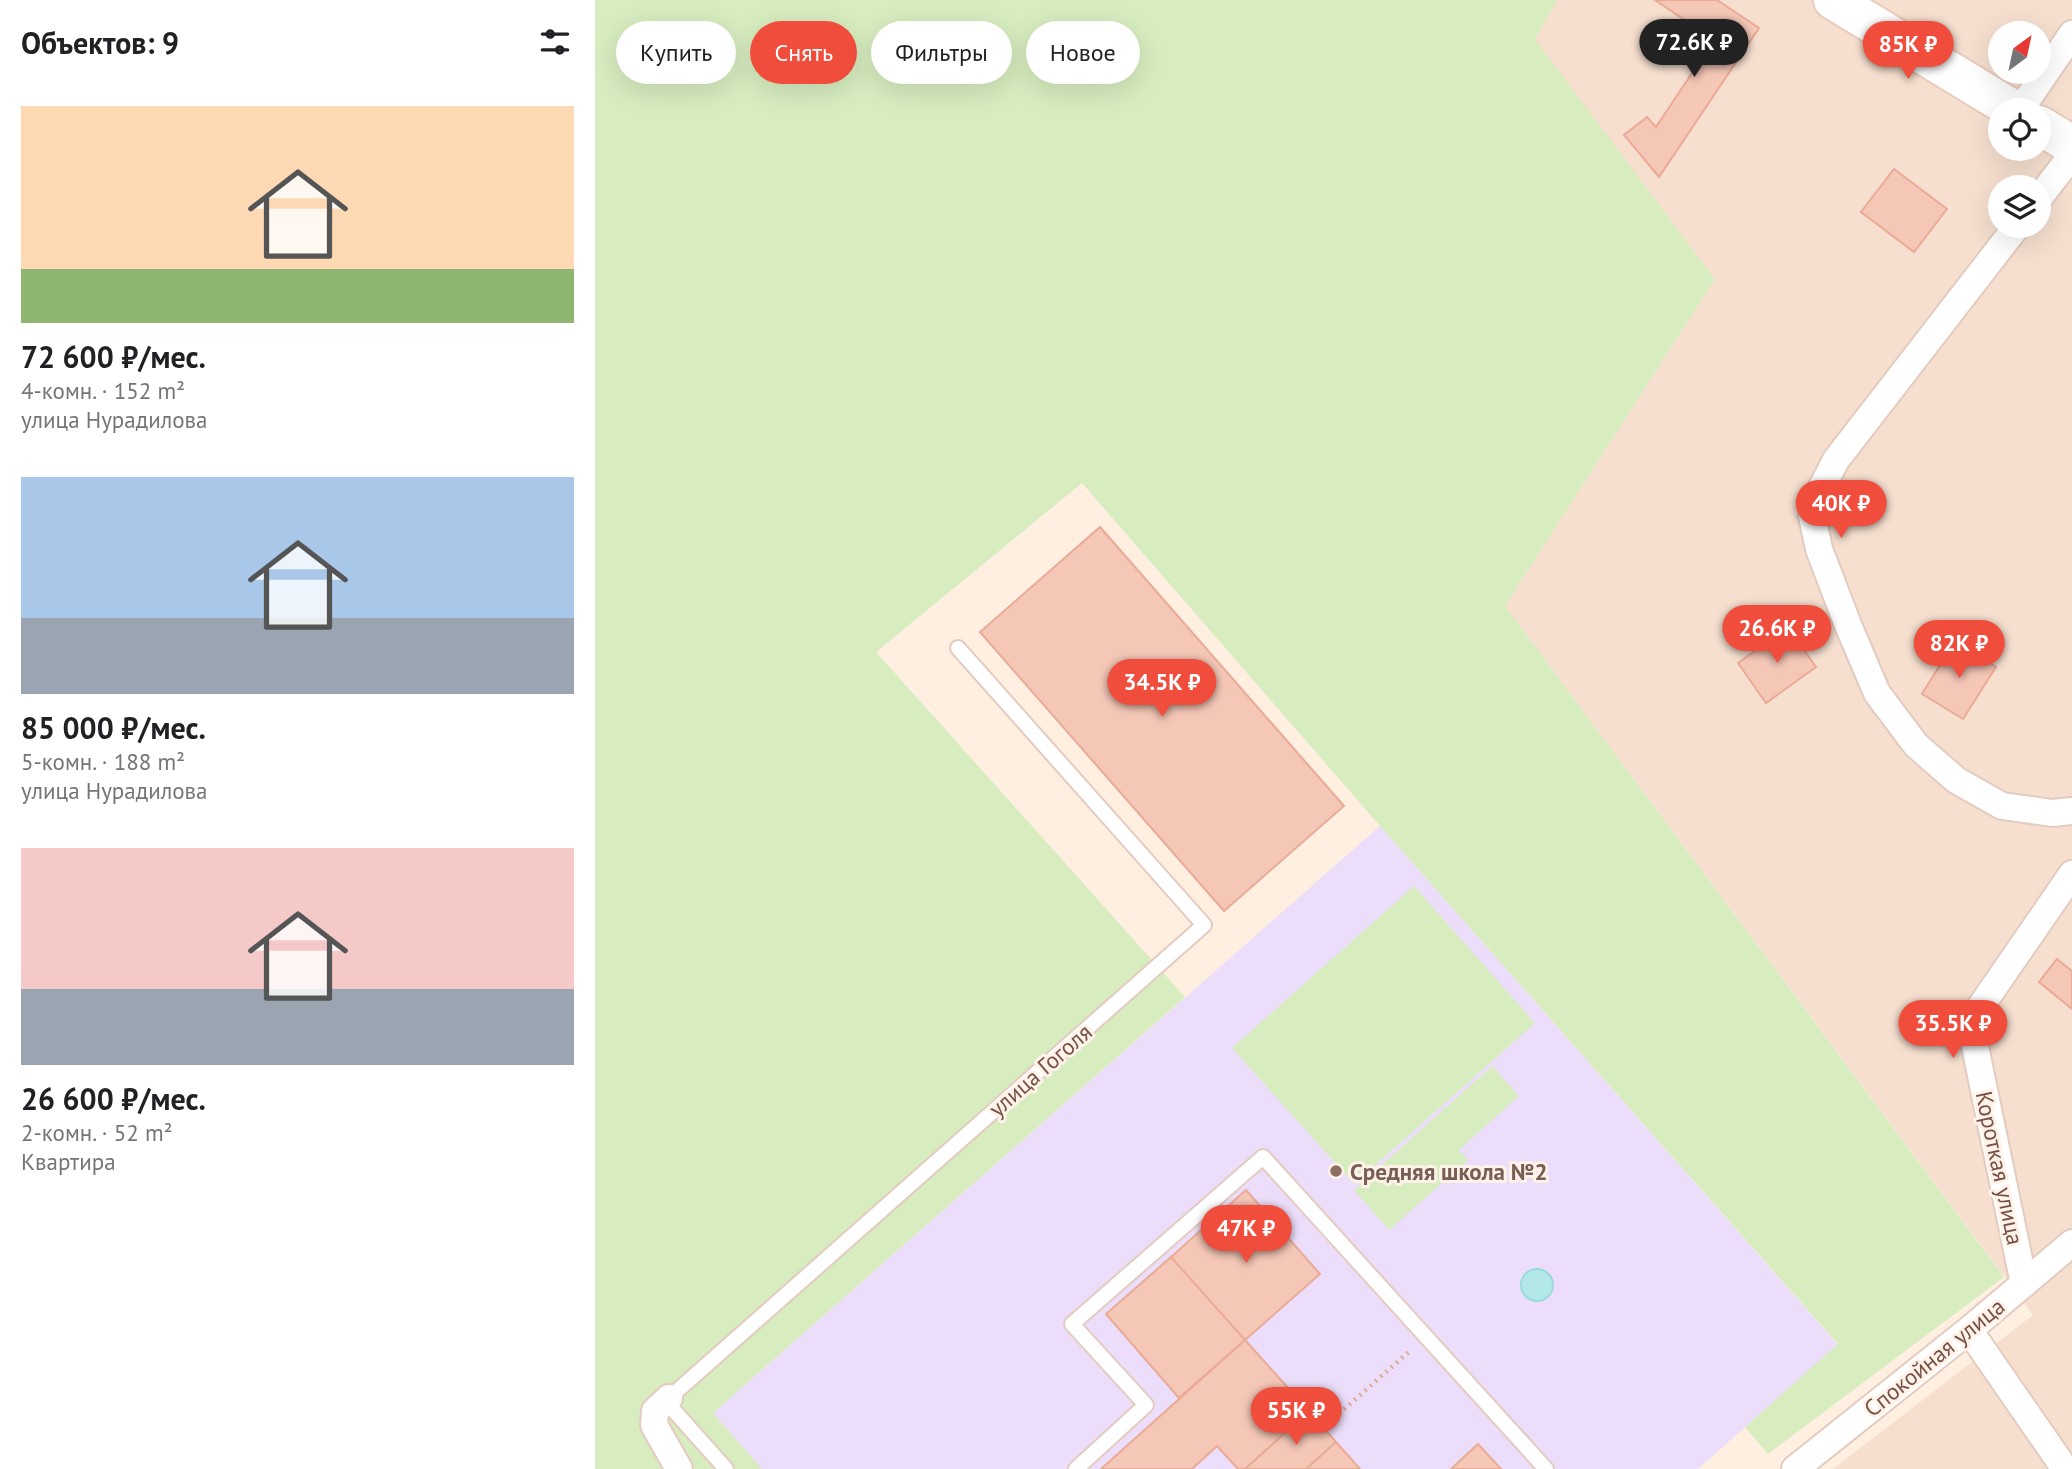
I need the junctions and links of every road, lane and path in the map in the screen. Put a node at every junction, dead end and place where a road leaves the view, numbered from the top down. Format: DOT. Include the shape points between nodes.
graph roads {
  1 [pos="1833,0"];
  2 [pos="2072,34"];
  3 [pos="1994,98"];
  4 [pos="2028,98"];
  5 [pos="2051,132"];
  6 [pos="2072,145"];
  7 [pos="2072,155"];
  8 [pos="2051,182"];
  9 [pos="2008,238"];
  10 [pos="958,648"];
  11 [pos="2072,811"];
  12 [pos="2072,874"];
  13 [pos="2072,1243"];
  14 [pos="2024,1284"];
  15 [pos="1969,1330"];
  16 [pos="1426,1337"];
  17 [pos="669,1398"];
  18 [pos="1323,1428"];
  19 [pos="679,1469"];
  20 [pos="726,1469"];
  21 [pos="1076,1469"];
  22 [pos="1546,1469"];
  23 [pos="1795,1469"];
  24 [pos="2065,1469"];
  1 -- 3 [label="street"];
  2 -- 4 [label="street"];
  5 -- 6 [label="street"];
  7 -- 8 [label="street"];
  9 -- 11 [label="street" via="1836,460 1812,516 1819,549 1877,693 1916,745 1955,780 2002,806"];
  10 -- 17 [label="lane, улица Гоголя" via="1204,925"];
  12 -- 14 [label="street, Короткая улица" via="1970,1022"];
  13 -- 14 [label="street, Спокойная улица"];
  14 -- 15 [label="street, Спокойная улица"];
  15 -- 23 [label="street, Спокойная улица"];
  15 -- 24 [label="street"];
  16 -- 18 [label="path"];
  16 -- 21 [label="lane" via="1263,1157 1072,1324 1146,1405"];
  16 -- 22 [label="lane"];
  17 -- 19 [label="street" via="655,1411 654,1425"];
  17 -- 20 [label="lane" via="668,1404"];
}
